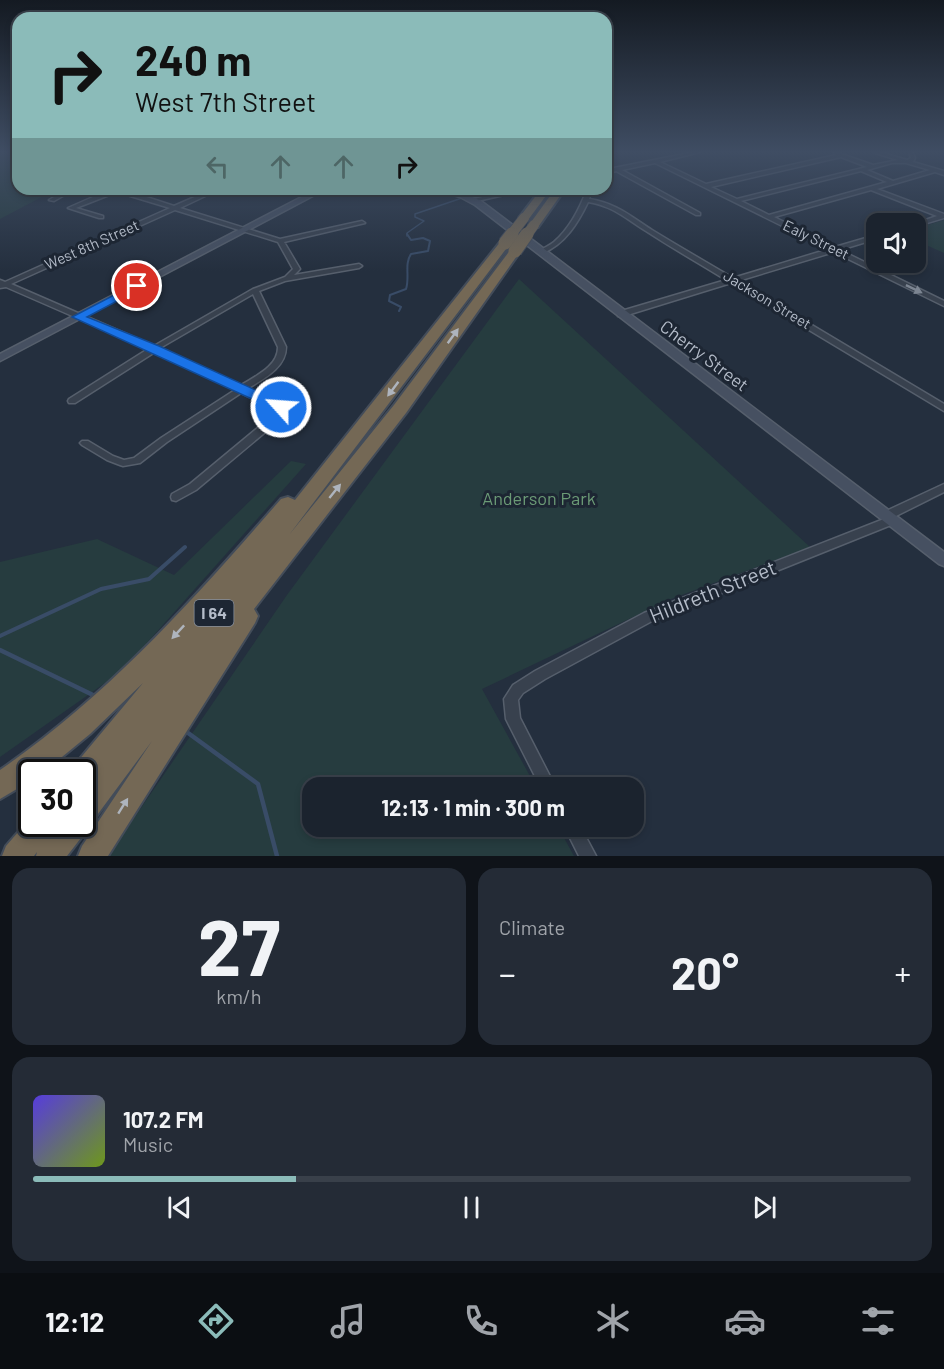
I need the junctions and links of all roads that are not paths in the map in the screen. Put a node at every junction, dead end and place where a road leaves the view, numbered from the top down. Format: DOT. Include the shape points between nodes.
graph roads {
  1 [pos="658,192"];
  2 [pos="718,192"];
  3 [pos="773,192"];
  4 [pos="862,192"];
  5 [pos="881,192"];
  6 [pos="61,195"];
  7 [pos="102,195"];
  8 [pos="135,195"];
  9 [pos="204,195"];
  10 [pos="311,195"];
  11 [pos="457,195"];
  12 [pos="497,195"];
  13 [pos="543,195"];
  14 [pos="554,195"];
  15 [pos="589,195"];
  16 [pos="52,200"];
  17 [pos="473,200"];
  18 [pos="587,200"];
  19 [pos="736,201"];
  20 [pos="175,208"];
  21 [pos="698,214"];
  22 [pos="943,216"];
  23 [pos="101,217"];
  24 [pos="769,217"];
  25 [pos="529,221"];
  26 [pos="926,221"];
  27 [pos="362,223"];
  28 [pos="246,229"];
  29 [pos="866,240"];
  30 [pos="280,241"];
  31 [pos="510,247"];
  32 [pos="835,249"];
  33 [pos="540,252"];
  34 [pos="359,266"];
  35 [pos="283,279"];
  36 [pos="734,280"];
  37 [pos="2,284"];
  38 [pos="255,290"];
  39 [pos="944,304"];
  40 [pos="621,314"];
  41 [pos="78,317"];
  42 [pos="155,349"];
  43 [pos="0,358"];
  44 [pos="242,388"];
  45 [pos="72,401"];
  46 [pos="944,408"];
  47 [pos="85,443"];
  48 [pos="346,450"];
  49 [pos="944,488"];
  50 [pos="176,497"];
  51 [pos="889,518"];
  52 [pos="298,537"];
  53 [pos="944,560"];
  54 [pos="194,668"];
  55 [pos="96,759"];
  56 [pos="96,776"];
  57 [pos="543,777"];
  58 [pos="0,786"];
  59 [pos="96,794"];
  60 [pos="32,837"];
  61 [pos="43,837"];
  62 [pos="64,837"];
  63 [pos="577,837"];
  64 [pos="16,856"];
  65 [pos="28,856"];
  66 [pos="50,856"];
  67 [pos="92,856"];
  68 [pos="588,856"];
  1 -- 21 [label="street"];
  2 -- 19 [label="street, Ealy Street"];
  3 -- 19 [label="street"];
  4 -- 24 [label="street"];
  5 -- 22 [label="street"];
  6 -- 16 [label="street"];
  7 -- 23 [label="street" via="71,208"];
  8 -- 20 [label="street"];
  9 -- 20 [label="street, West 8th Street"];
  10 -- 28 [label="street"];
  11 -- 17 [label="street, Cherry Street"];
  12 -- 17 [label="street"];
  13 -- 25 [label="highway, I 64"];
  14 -- 25 [label="highway, I 64"];
  15 -- 18 [label="street"];
  17 -- 33 [label="street, Cherry Street"];
  18 -- 33 [label="street" via="582,212 551,249"];
  18 -- 36 [label="street, Jackson Street" via="618,207 648,230"];
  19 -- 24 [label="street, Ealy Street"];
  20 -- 28 [label="street"];
  20 -- 37 [label="street, West 8th Street"];
  22 -- 26 [label="street"];
  24 -- 32 [label="street, Ealy Street"];
  25 -- 31 [label="highway, I 64, bridge"];
  27 -- 30 [label="street"];
  28 -- 30 [label="street"];
  28 -- 41 [label="street"];
  29 -- 32 [label="street"];
  30 -- 35 [label="street" via="297,268"];
  31 -- 48 [label="highway, I 64, one-way"];
  52 -- 31 [label="highway, I 64, one-way" via="400,409"];
  32 -- 36 [label="street"];
  32 -- 39 [label="street, Ealy Street, one-way"];
  33 -- 40 [label="street, Cherry Street"];
  34 -- 35 [label="street"];
  35 -- 38 [label="street"];
  36 -- 40 [label="street"];
  36 -- 46 [label="street, Jackson Street"];
  37 -- 41 [label="street"];
  38 -- 42 [label="street"];
  38 -- 44 [label="street" via="282,353 272,369"];
  40 -- 51 [label="street, Cherry Street"];
  41 -- 42 [label="street"];
  41 -- 43 [label="street"];
  42 -- 44 [label="street"];
  42 -- 45 [label="street"];
  44 -- 47 [label="street" via="133,463 110,459"];
  44 -- 50 [label="street" via="284,411 225,462"];
  48 -- 55 [label="highway, I 64"];
  48 -- 58 [label="highway, one-way" via="296,496 147,664 92,717"];
  49 -- 51 [label="street, Hildreth Street"];
  51 -- 53 [label="street, Cherry Street"];
  51 -- 57 [label="street, Hildreth Street" via="648,617 514,693 511,711 516,729"];
  52 -- 54 [label="highway, I 64"];
  67 -- 52 [label="highway, one-way"];
  54 -- 56 [label="highway"];
  54 -- 59 [label="highway, I 64"];
  60 -- 64 [label="highway"];
  61 -- 65 [label="highway"];
  62 -- 66 [label="highway"];
  63 -- 68 [label="street"];
}
